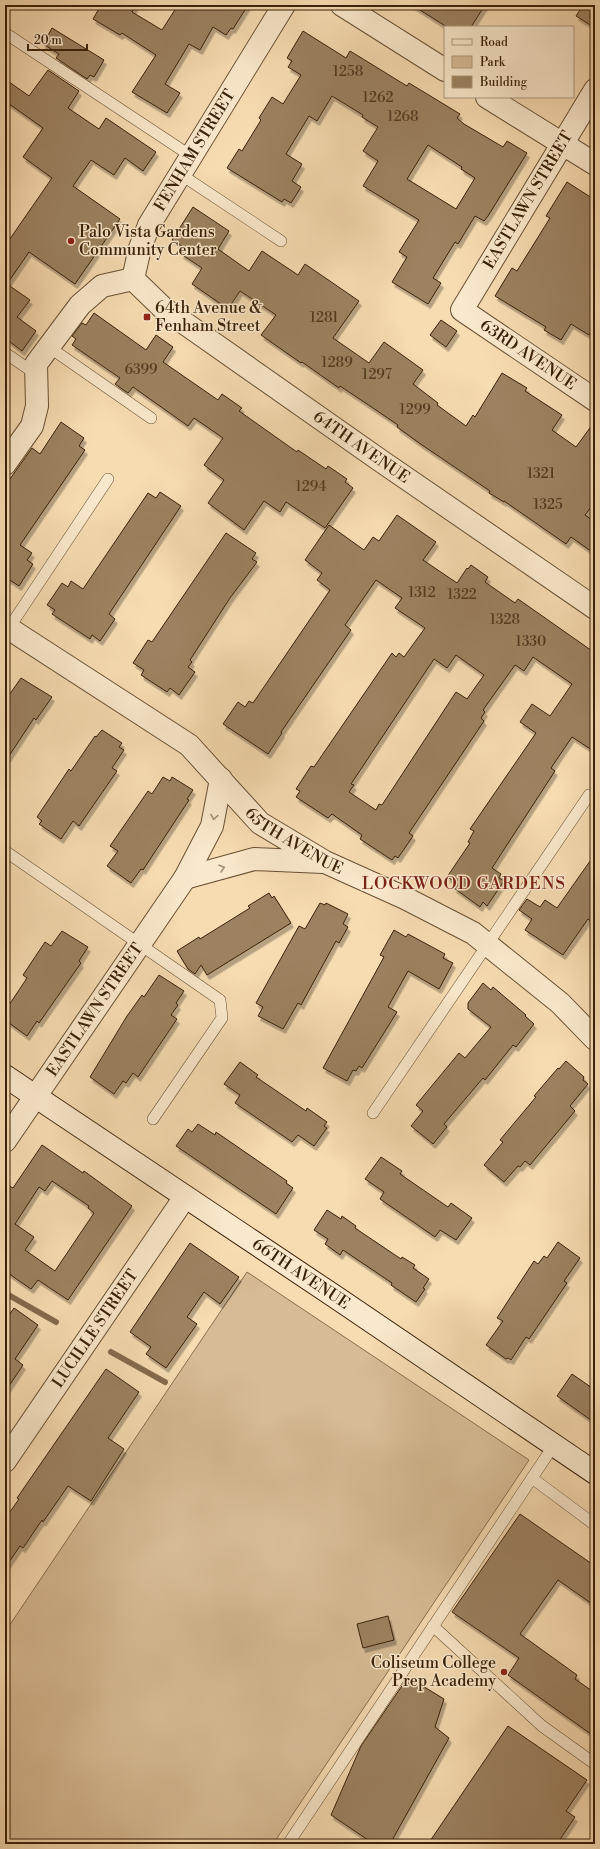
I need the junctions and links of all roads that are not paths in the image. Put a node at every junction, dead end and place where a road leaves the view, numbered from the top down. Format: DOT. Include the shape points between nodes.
graph roads {
  1 [pos="284,5"];
  2 [pos="342,5"];
  3 [pos="5,33"];
  4 [pos="444,69"];
  5 [pos="595,90"];
  6 [pos="489,98"];
  7 [pos="561,144"];
  8 [pos="191,156"];
  9 [pos="595,164"];
  10 [pos="180,174"];
  11 [pos="282,241"];
  12 [pos="133,279"];
  13 [pos="462,310"];
  14 [pos="49,347"];
  15 [pos="5,353"];
  16 [pos="36,374"];
  17 [pos="595,400"];
  18 [pos="151,418"];
  19 [pos="5,464"];
  20 [pos="108,479"];
  21 [pos="595,608"];
  22 [pos="7,627"];
  23 [pos="221,779"];
  24 [pos="589,795"];
  25 [pos="5,850"];
  26 [pos="325,862"];
  27 [pos="185,878"];
  28 [pos="489,944"];
  29 [pos="140,945"];
  30 [pos="595,1038"];
  31 [pos="5,1076"];
  32 [pos="36,1097"];
  33 [pos="373,1113"];
  34 [pos="153,1119"];
  35 [pos="5,1141"];
  36 [pos="185,1197"];
  37 [pos="554,1445"];
  38 [pos="5,1461"];
  39 [pos="595,1473"];
  40 [pos="532,1478"];
  41 [pos="595,1524"];
  42 [pos="433,1626"];
  43 [pos="595,1764"];
  44 [pos="288,1844"];
  1 -- 8 [label="street, FENHAM STREET"];
  2 -- 4 [label="street"];
  3 -- 8 [label="lane"];
  5 -- 7 [label="street, EASTLAWN STREET"];
  6 -- 7 [label="street"];
  7 -- 9 [label="street"];
  7 -- 13 [label="street, EASTLAWN STREET"];
  8 -- 10 [label="street, FENHAM STREET"];
  10 -- 11 [label="lane"];
  10 -- 12 [label="street, FENHAM STREET" via="149,224"];
  12 -- 14 [label="street" via="102,286 80,305"];
  12 -- 21 [label="street, 64TH AVENUE" via="163,308"];
  13 -- 17 [label="street, 63RD AVENUE"];
  14 -- 16 [label="street" via="36,364"];
  14 -- 18 [label="lane"];
  15 -- 16 [label="lane"];
  16 -- 19 [label="street" via="37,406 32,426"];
  20 -- 22 [label="lane"];
  22 -- 23 [label="street, 65TH AVENUE" via="189,745"];
  23 -- 26 [label="street, 65TH AVENUE" via="260,823"];
  23 -- 27 [label="street, EASTLAWN STREET, one-way" via="212,826"];
  24 -- 28 [label="lane"];
  25 -- 29 [label="lane"];
  27 -- 26 [label="street, one-way" via="254,859"];
  26 -- 28 [label="street, 65TH AVENUE" via="405,898"];
  27 -- 29 [label="street, EASTLAWN STREET"];
  28 -- 30 [label="street, 65TH AVENUE" via="560,1003"];
  28 -- 33 [label="lane"];
  29 -- 32 [label="street, EASTLAWN STREET"];
  29 -- 34 [label="lane" via="220,1000 222,1018"];
  31 -- 32 [label="street, 66TH AVENUE"];
  32 -- 35 [label="street, EASTLAWN STREET"];
  32 -- 36 [label="street, 66TH AVENUE"];
  36 -- 37 [label="street, 66TH AVENUE"];
  36 -- 38 [label="street, LUCILLE STREET"];
  37 -- 39 [label="street, 66TH AVENUE"];
  37 -- 40 [label="lane"];
  40 -- 41 [label="lane"];
  40 -- 42 [label="lane"];
  42 -- 43 [label="lane" via="542,1726"];
  42 -- 44 [label="lane"];
}
